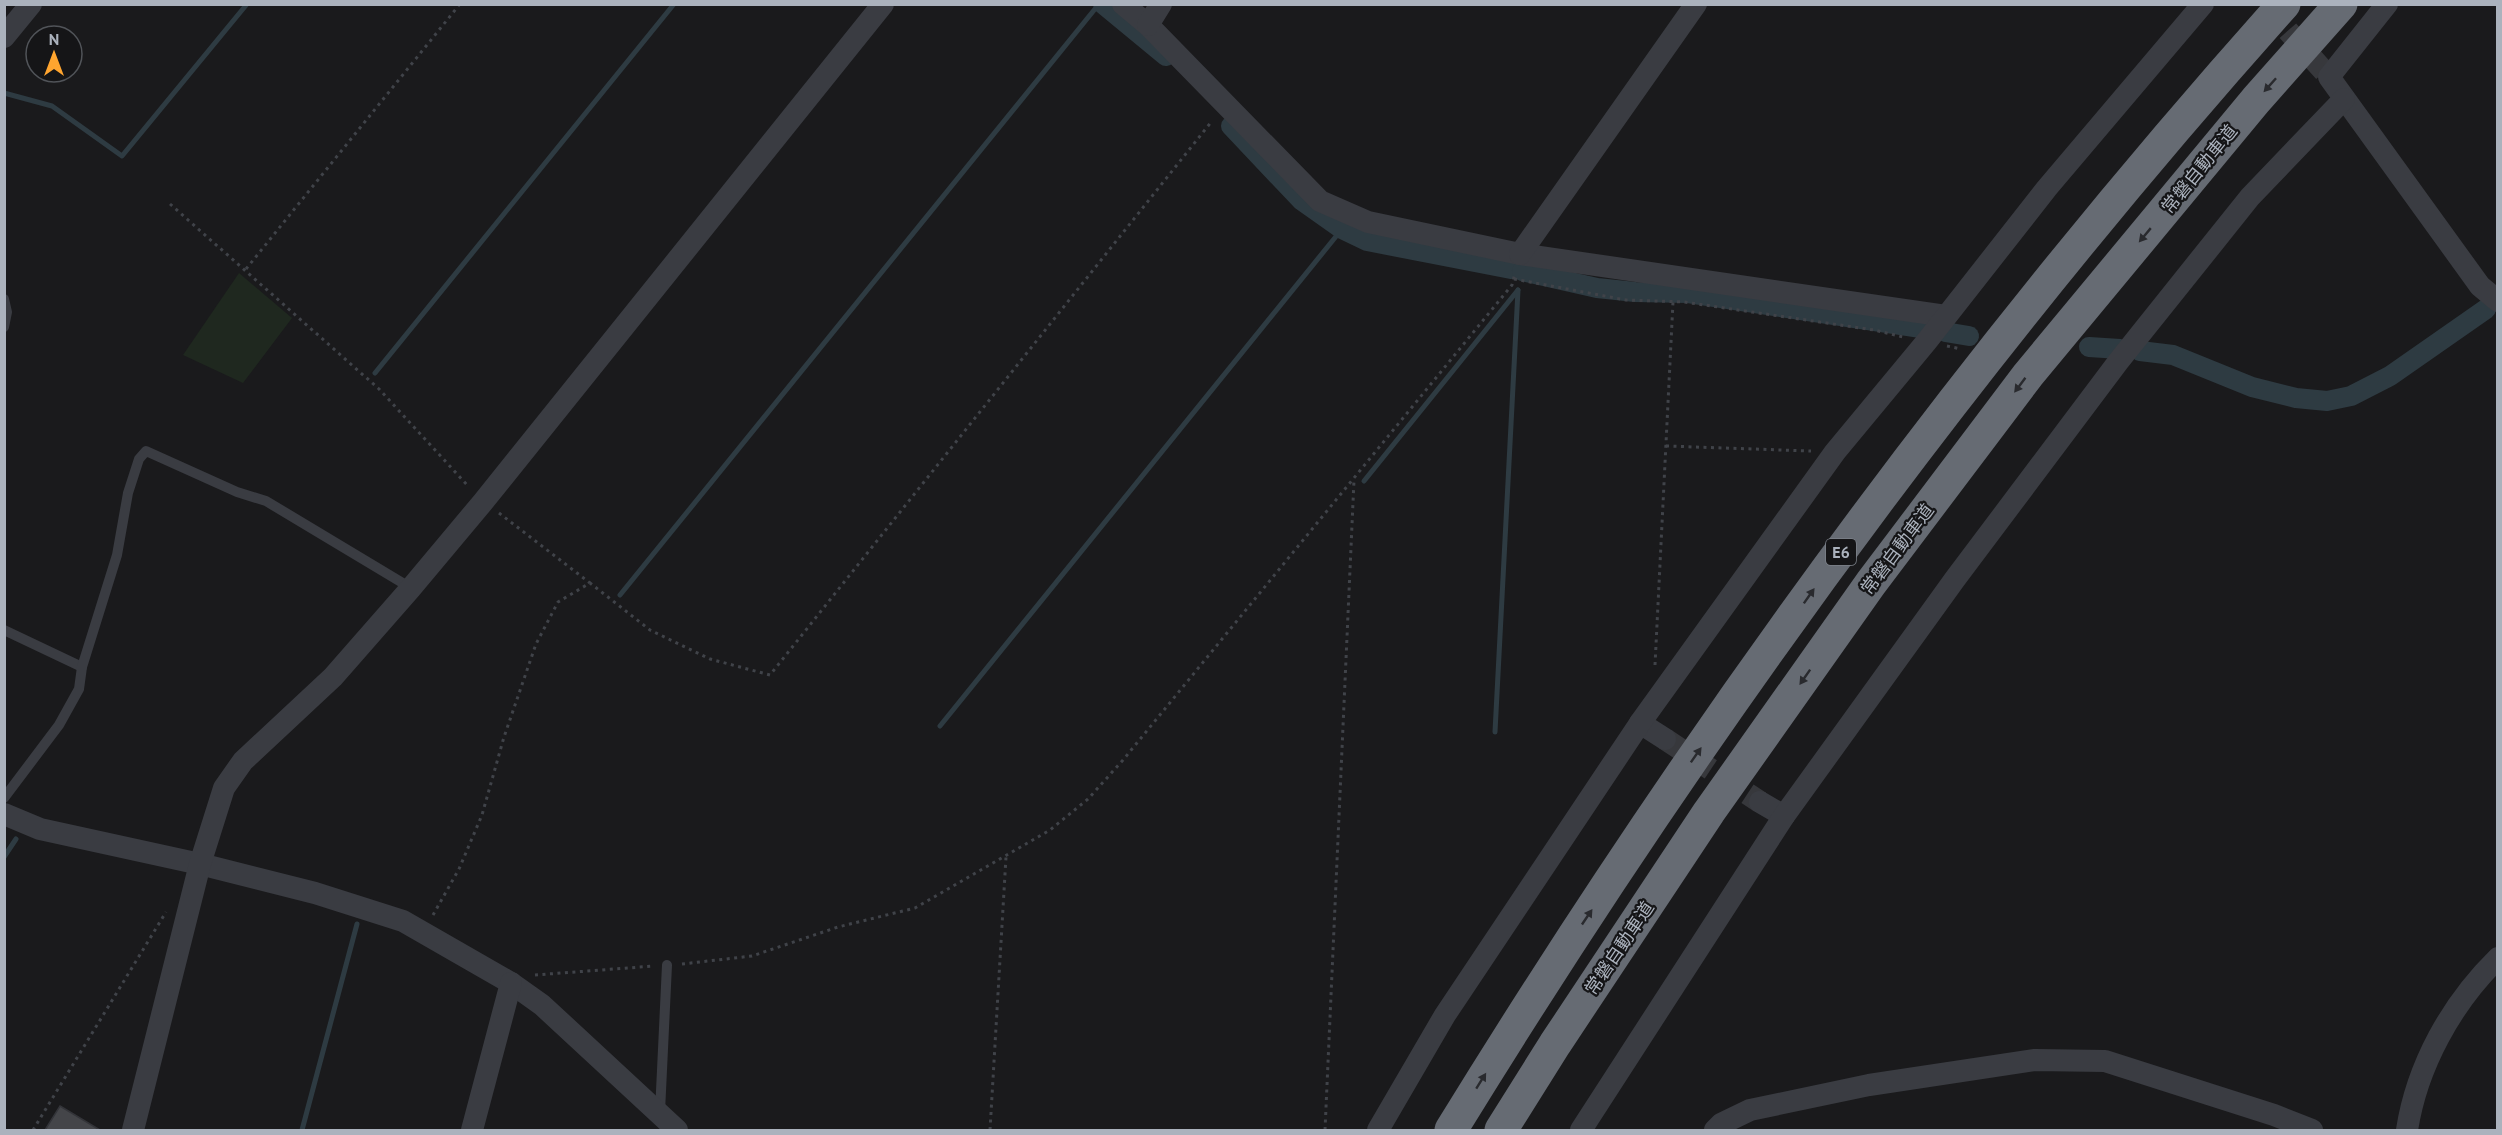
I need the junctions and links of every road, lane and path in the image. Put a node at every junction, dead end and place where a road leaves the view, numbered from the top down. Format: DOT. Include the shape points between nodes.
graph roads {
  1 [pos="31,4"];
  2 [pos="460,4"];
  3 [pos="883,4"];
  4 [pos="1123,4"];
  5 [pos="1161,4"];
  6 [pos="1696,4"];
  7 [pos="2203,4"];
  8 [pos="2342,4"];
  9 [pos="2387,4"];
  10 [pos="2282,7"];
  11 [pos="1149,25"];
  12 [pos="4,38"];
  13 [pos="2344,99"];
  14 [pos="1226,104"];
  15 [pos="170,204"];
  16 [pos="1520,254"];
  17 [pos="246,269"];
  18 [pos="1514,279"];
  19 [pos="4,299"];
  20 [pos="2498,301"];
  21 [pos="1673,302"];
  22 [pos="1946,316"];
  23 [pos="4,327"];
  24 [pos="1927,342"];
  25 [pos="1666,446"];
  26 [pos="1835,452"];
  27 [pos="1354,478"];
  28 [pos="483,502"];
  29 [pos="590,583"];
  30 [pos="411,588"];
  31 [pos="4,630"];
  32 [pos="82,667"];
  33 [pos="1646,714"];
  34 [pos="1665,739"];
  35 [pos="4,798"];
  36 [pos="1760,802"];
  37 [pos="4,814"];
  38 [pos="1784,816"];
  39 [pos="1006,857"];
  40 [pos="200,864"];
  41 [pos="168,910"];
  42 [pos="424,932"];
  43 [pos="2498,958"];
  44 [pos="667,965"];
  45 [pos="511,983"];
  46 [pos="660,1115"];
  47 [pos="33,1131"];
  48 [pos="133,1131"];
  49 [pos="472,1131"];
  50 [pos="677,1131"];
  51 [pos="990,1131"];
  52 [pos="1325,1131"];
  53 [pos="1377,1131"];
  54 [pos="1451,1131"];
  55 [pos="1501,1131"];
  56 [pos="1581,1131"];
  57 [pos="1715,1131"];
  58 [pos="2312,1131"];
  59 [pos="2407,1131"];
  1 -- 12 [label="street"];
  2 -- 17 [label="path"];
  3 -- 28 [label="street"];
  4 -- 11 [label="street"];
  5 -- 11 [label="street"];
  6 -- 16 [label="street"];
  7 -- 22 [label="street" via="2047,188"];
  8 -- 55 [label="highway, 常磐自動車道 / E6, one-way" via="2256,100 2028,375 1871,583 1702,822"];
  9 -- 13 [label="street" via="2329,77"];
  54 -- 10 [label="highway, E6, one-way" via="1517,1022 1672,789 1836,558 1990,355 2132,180"];
  11 -- 14 [label="street"];
  13 -- 20 [label="street" via="2480,286"];
  13 -- 38 [label="street" via="2250,197 2118,362"];
  14 -- 16 [label="street" via="1320,201 1368,222"];
  14 -- 29 [label="path" via="770,675 710,659 650,630"];
  15 -- 17 [label="path"];
  16 -- 18 [label="path"];
  16 -- 22 [label="street"];
  17 -- 28 [label="path" via="379,389"];
  18 -- 21 [label="path" via="1626,300"];
  18 -- 27 [label="path"];
  19 -- 23 [label="lane"];
  21 -- 24 [label="path" via="1874,330"];
  21 -- 25 [label="path"];
  22 -- 24 [label="street"];
  24 -- 26 [label="street"];
  25 -- 26 [label="path"];
  25 -- 33 [label="path"];
  26 -- 33 [label="street"];
  27 -- 39 [label="path" via="1088,799 1050,830"];
  27 -- 52 [label="path"];
  28 -- 29 [label="path"];
  28 -- 30 [label="street"];
  29 -- 42 [label="path" via="558,603 536,644 482,815 459,869"];
  30 -- 32 [label="lane" via="266,501 146,451 139,459 128,493 117,555"];
  30 -- 40 [label="street" via="333,676 243,761 224,788"];
  31 -- 32 [label="lane"];
  32 -- 35 [label="lane" via="79,689 58,725"];
  33 -- 34 [label="street"];
  33 -- 53 [label="street" via="1445,1015"];
  36 -- 38 [label="street"];
  37 -- 40 [label="street" via="40,829"];
  38 -- 56 [label="street"];
  39 -- 44 [label="path" via="915,908 838,927 752,956"];
  39 -- 51 [label="path"];
  40 -- 42 [label="street" via="335,899 403,921"];
  40 -- 48 [label="street"];
  41 -- 47 [label="path"];
  42 -- 45 [label="street"];
  43 -- 59 [label="street" via="2454,1008 2431,1054"];
  44 -- 45 [label="path" via="529,975"];
  44 -- 46 [label="lane"];
  45 -- 46 [label="street" via="542,1005"];
  45 -- 49 [label="street"];
  46 -- 50 [label="street"];
  57 -- 58 [label="street" via="1750,1110 1869,1085 2036,1060 2105,1061"];
}
